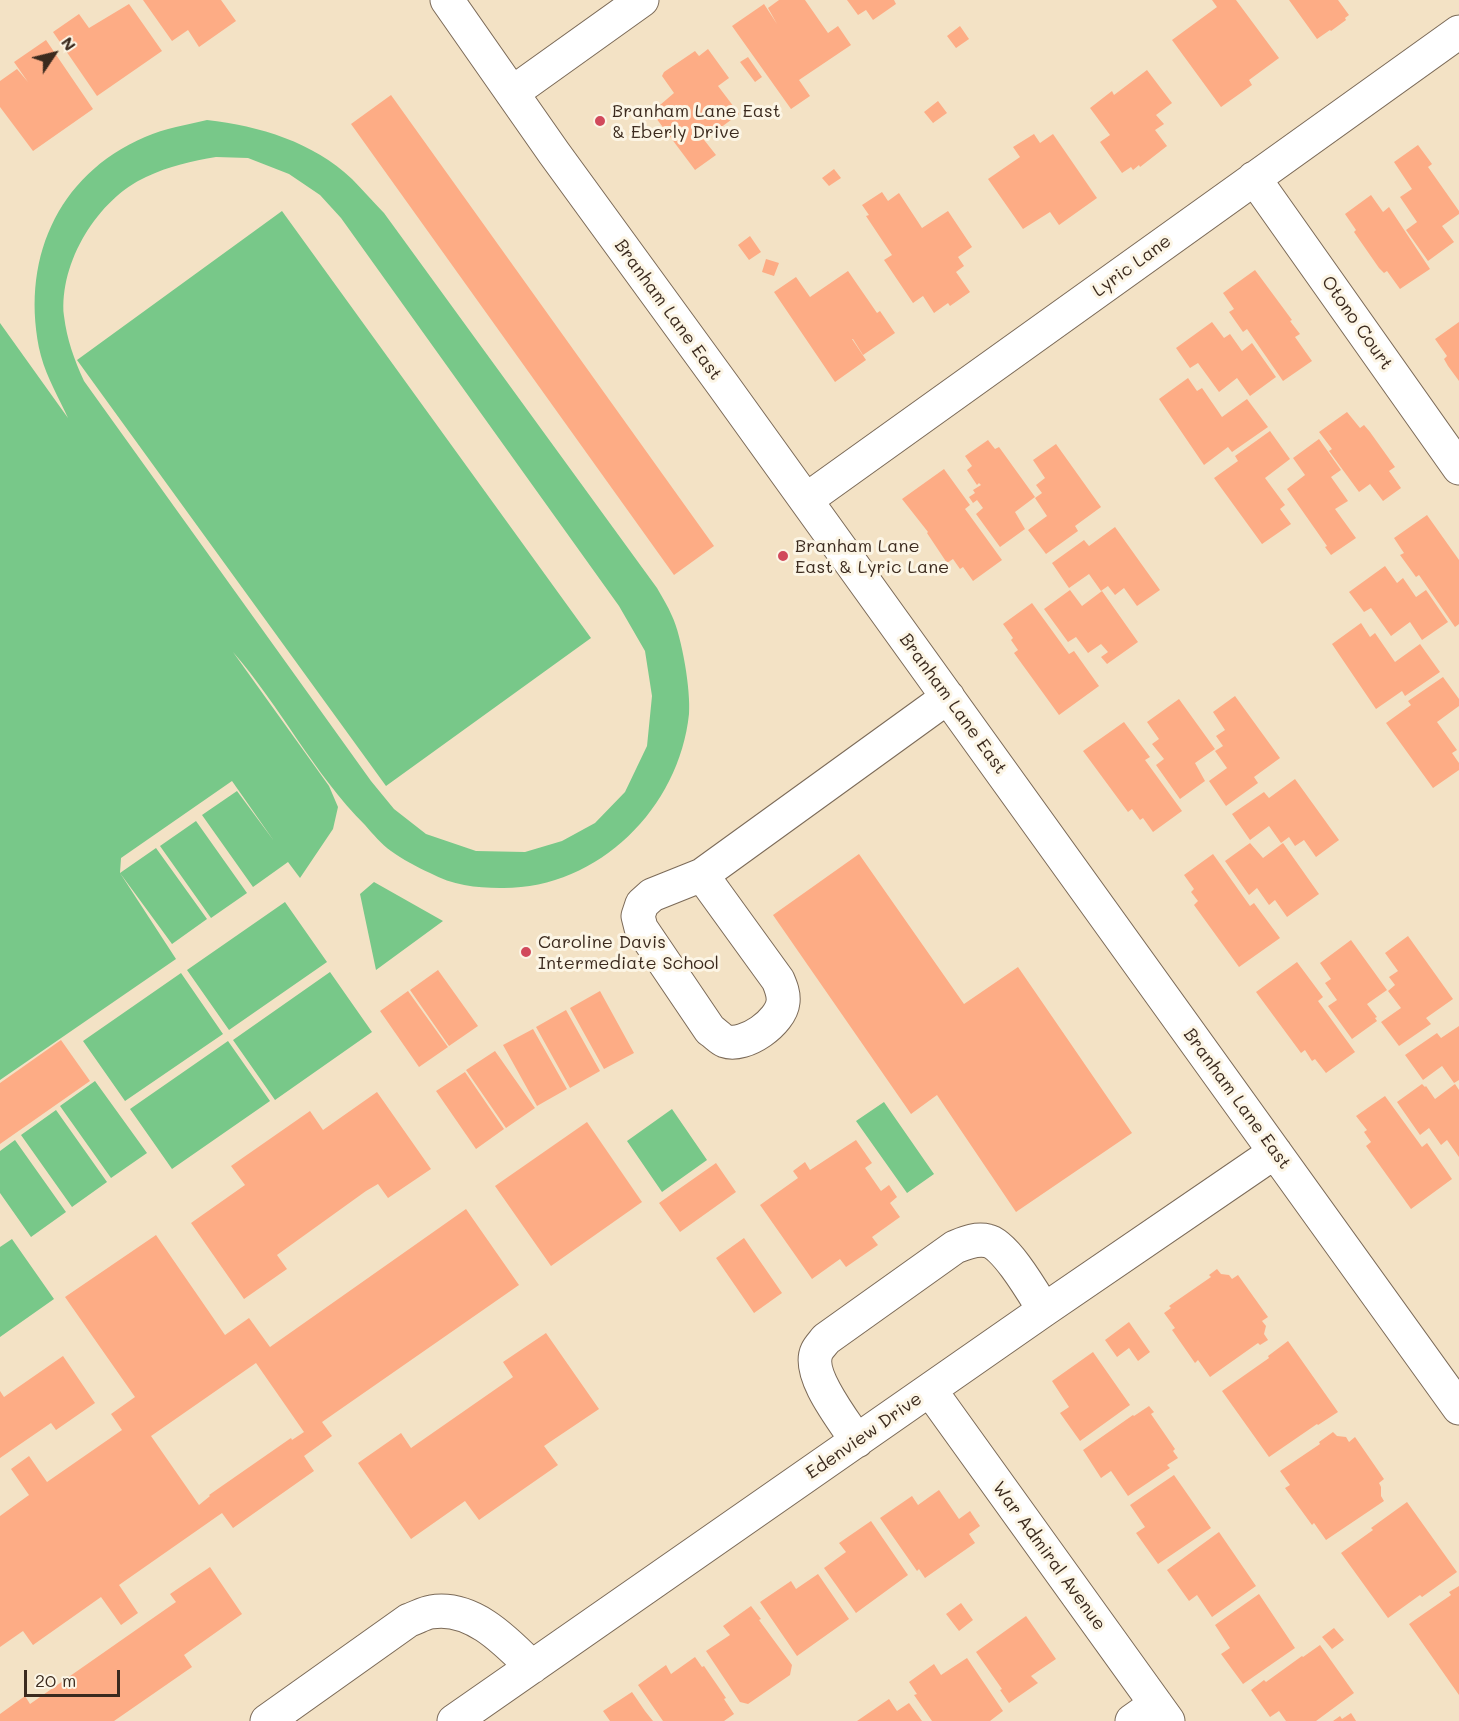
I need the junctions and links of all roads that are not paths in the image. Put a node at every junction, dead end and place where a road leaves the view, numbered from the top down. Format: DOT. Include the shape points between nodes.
graph roads {
  1 [pos="447,0"];
  2 [pos="642,0"];
  3 [pos="1459,32"];
  4 [pos="512,93"];
  5 [pos="1254,178"];
  6 [pos="1459,468"];
  7 [pos="806,500"];
  8 [pos="948,697"];
  9 [pos="702,875"];
  10 [pos="1275,1152"];
  11 [pos="1044,1310"];
  12 [pos="930,1390"];
  13 [pos="1459,1408"];
  14 [pos="856,1441"];
  15 [pos="532,1666"];
  16 [pos="1152,1715"];
  17 [pos="267,1721"];
  18 [pos="454,1721"];
  1 -- 4 [label="street, Branham Lane East"];
  2 -- 4 [label="street"];
  3 -- 5 [label="street, Lyric Lane"];
  4 -- 7 [label="street, Branham Lane East"];
  5 -- 6 [label="street, Otono Court"];
  5 -- 7 [label="street, Lyric Lane"];
  7 -- 8 [label="street, Branham Lane East"];
  8 -- 9 [label="street"];
  8 -- 10 [label="street, Branham Lane East"];
  9 -- 9 [label="street" via="652,895 642,904 638,916 641,928 710,1030 725,1041 738,1043 755,1036 777,1017 783,993 778,980"];
  10 -- 11 [label="street, Edenview Drive"];
  10 -- 13 [label="street, Branham Lane East"];
  11 -- 12 [label="street, Edenview Drive"];
  11 -- 14 [label="street" via="1004,1252 989,1240 955,1247 826,1339 817,1352 815,1367 819,1380"];
  12 -- 14 [label="street, Edenview Drive"];
  12 -- 16 [label="street, War Admiral Avenue"];
  14 -- 15 [label="street, Edenview Drive"];
  15 -- 17 [label="street" via="478,1621 449,1611 431,1612 409,1620"];
  15 -- 18 [label="street, Edenview Drive"];
}
